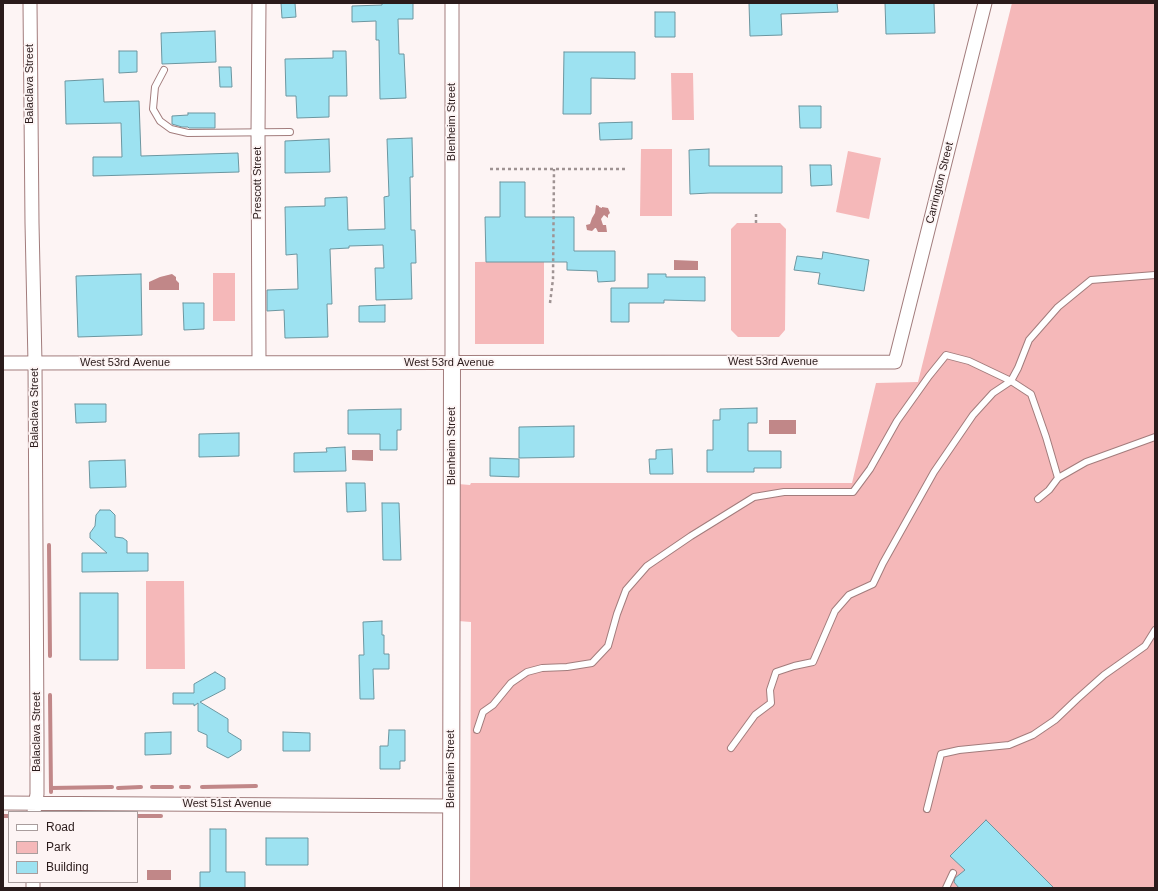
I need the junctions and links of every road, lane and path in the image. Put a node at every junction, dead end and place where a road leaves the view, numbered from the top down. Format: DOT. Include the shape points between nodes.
graph roads {
  1 [pos="30,3"];
  2 [pos="259,3"];
  3 [pos="452,3"];
  4 [pos="985,3"];
  5 [pos="164,70"];
  6 [pos="290,132"];
  7 [pos="258,133"];
  8 [pos="490,169"];
  9 [pos="554,169"];
  10 [pos="626,169"];
  11 [pos="756,212"];
  12 [pos="756,223"];
  13 [pos="1155,275"];
  14 [pos="550,304"];
  15 [pos="259,362"];
  16 [pos="895,362"];
  17 [pos="3,363"];
  18 [pos="35,363"];
  19 [pos="452,363"];
  20 [pos="1011,381"];
  21 [pos="1155,437"];
  22 [pos="1058,478"];
  23 [pos="1038,499"];
  24 [pos="1155,630"];
  25 [pos="478,730"];
  26 [pos="731,748"];
  27 [pos="3,803"];
  28 [pos="451,806"];
  29 [pos="34,807"];
  30 [pos="927,808"];
  31 [pos="952,873"];
  32 [pos="451,888"];
  33 [pos="946,888"];
  1 -- 18 [label="street, Balaclava Street"];
  2 -- 7 [label="street, Prescott Street"];
  3 -- 19 [label="street, Blenheim Street"];
  4 -- 16 [label="street, Carrington Street"];
  5 -- 7 [label="lane" via="155,87 154,109 160,121 171,129 188,133"];
  6 -- 7 [label="lane"];
  7 -- 15 [label="street, Prescott Street"];
  8 -- 9 [label="path"];
  9 -- 10 [label="path"];
  9 -- 14 [label="path" via="553,279"];
  11 -- 12 [label="path"];
  13 -- 20 [label="lane" via="1091,280 1058,307 1029,340"];
  15 -- 18 [label="street, West 53rd Avenue"];
  15 -- 19 [label="street, West 53rd Avenue"];
  16 -- 19 [label="street, West 53rd Avenue"];
  17 -- 18 [label="street, West 53rd Avenue"];
  18 -- 29 [label="street, Balaclava Street" via="37,794"];
  19 -- 28 [label="street, Blenheim Street"];
  20 -- 22 [label="lane" via="1031,394"];
  20 -- 25 [label="lane" via="969,360 946,355 897,421 870,469 853,492 784,492 754,497 698,532 647,566 626,590 608,646 592,663 527,672 510,683 493,705 482,712"];
  20 -- 26 [label="lane" via="993,393 973,415 934,472 873,584 849,595 835,611 813,662 776,672 770,690 771,703 756,715"];
  21 -- 22 [label="lane" via="1086,462"];
  22 -- 23 [label="lane"];
  24 -- 30 [label="lane" via="1145,646 1104,675 1055,720 1033,735 1009,745 941,754"];
  27 -- 29 [label="street, West 51st Avenue"];
  28 -- 29 [label="street, West 51st Avenue"];
  28 -- 32 [label="street, Blenheim Street"];
  31 -- 33 [label="lane"];
}
